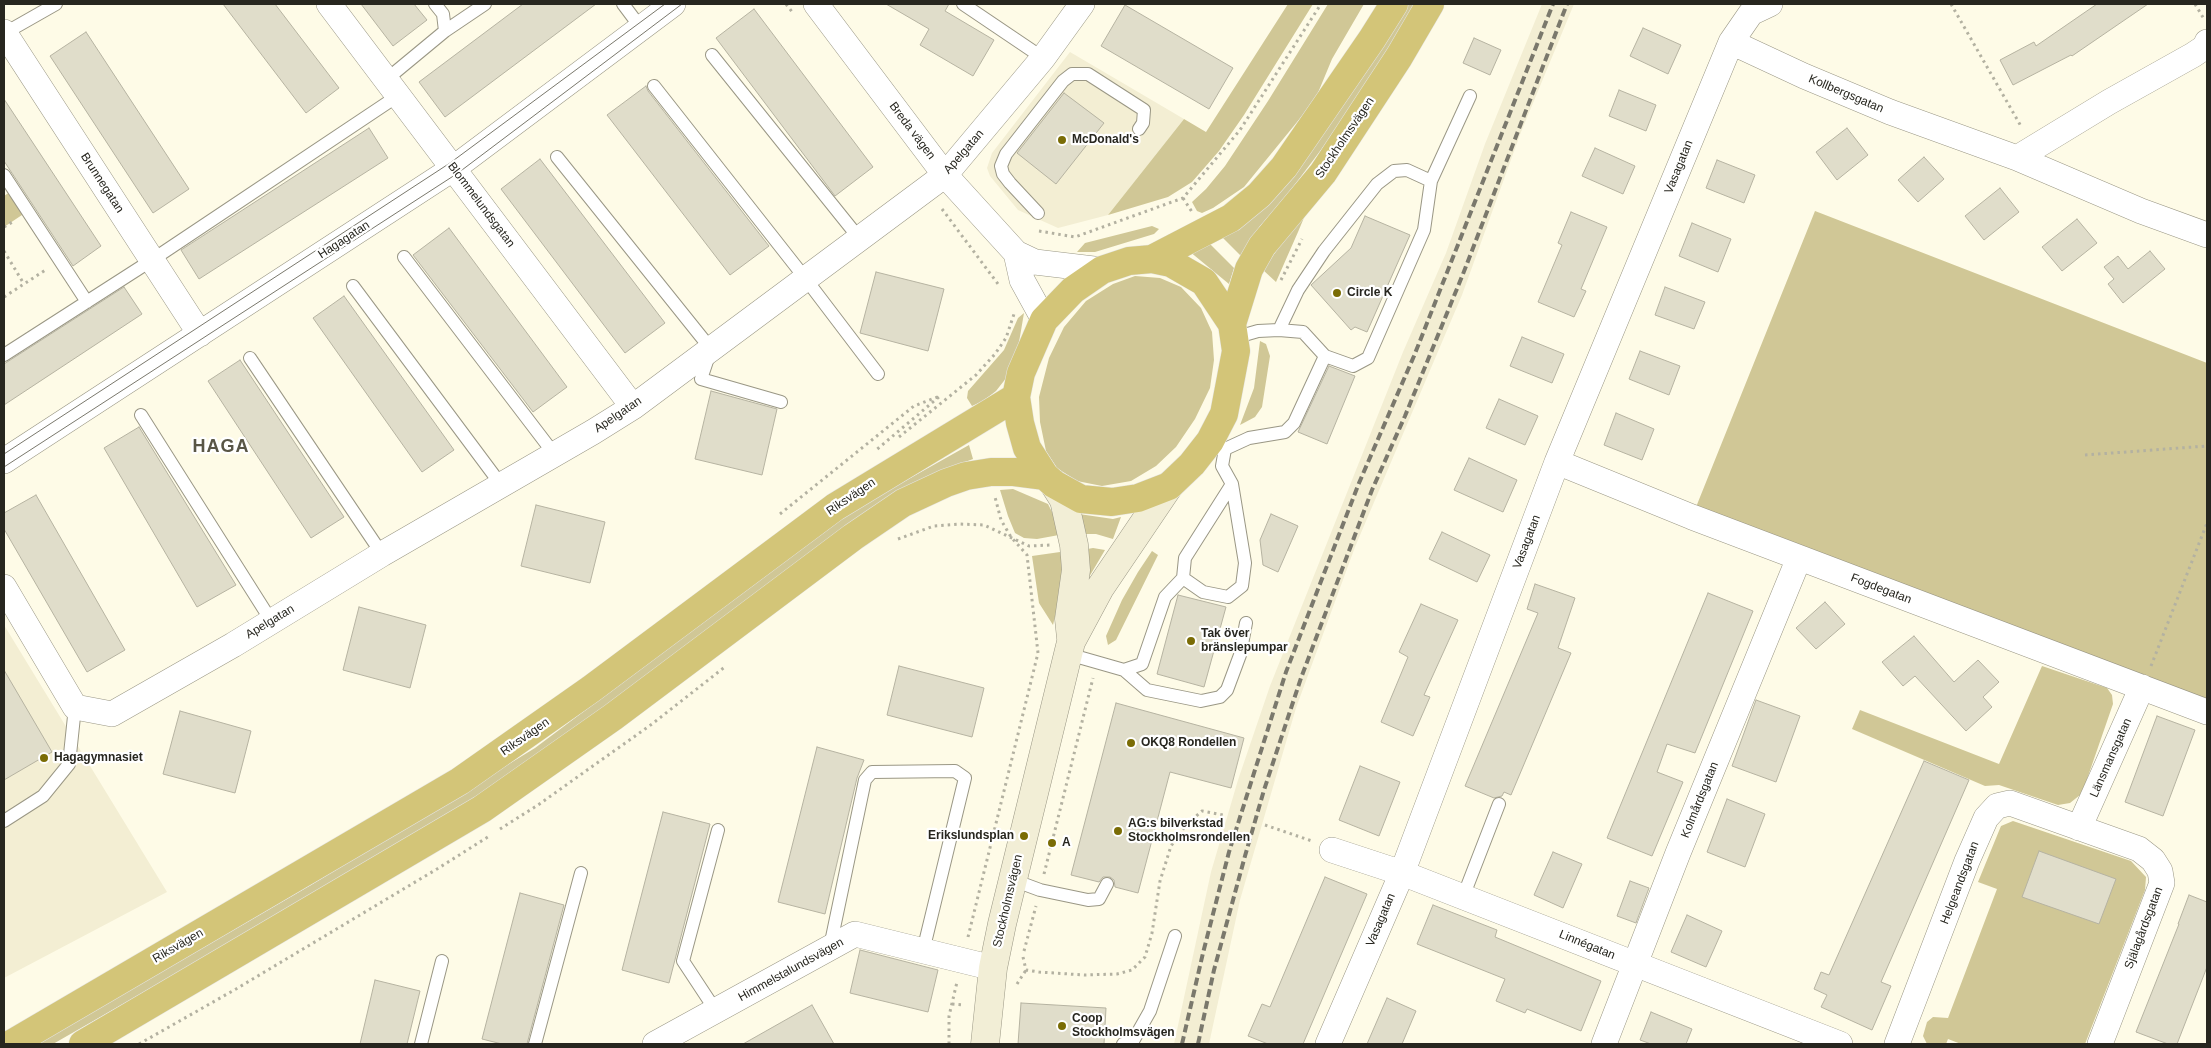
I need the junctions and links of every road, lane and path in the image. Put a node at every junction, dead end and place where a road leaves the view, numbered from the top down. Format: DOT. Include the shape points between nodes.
graph roads {
  1 [pos="56,4"];
  2 [pos="329,4"];
  3 [pos="435,4"];
  4 [pos="485,4"];
  5 [pos="623,4"];
  6 [pos="673,4"];
  7 [pos="816,4"];
  8 [pos="963,4"];
  9 [pos="1082,4"];
  10 [pos="1321,4"];
  11 [pos="1394,4"];
  12 [pos="1430,4"];
  13 [pos="1770,4"];
  14 [pos="1951,4"];
  15 [pos="2195,4"];
  16 [pos="642,28"];
  17 [pos="445,31"];
  18 [pos="4,33"];
  19 [pos="2207,40"];
  20 [pos="1731,42"];
  21 [pos="712,55"];
  22 [pos="1043,58"];
  23 [pos="654,86"];
  24 [pos="393,87"];
  25 [pos="1470,96"];
  26 [pos="1139,129"];
  27 [pos="2026,153"];
  28 [pos="557,156"];
  29 [pos="454,168"];
  30 [pos="4,174"];
  31 [pos="945,175"];
  32 [pos="1431,181"];
  33 [pos="1038,213"];
  34 [pos="2207,235"];
  35 [pos="858,238"];
  36 [pos="4,251"];
  37 [pos="1016,253"];
  38 [pos="404,256"];
  39 [pos="1152,259"];
  40 [pos="152,260"];
  41 [pos="60,261"];
  42 [pos="1056,265"];
  43 [pos="1102,270"];
  44 [pos="805,278"];
  45 [pos="24,284"];
  46 [pos="353,286"];
  47 [pos="1030,294"];
  48 [pos="4,297"];
  49 [pos="87,302"];
  50 [pos="1044,320"];
  51 [pos="1278,330"];
  52 [pos="1233,331"];
  53 [pos="200,334"];
  54 [pos="711,349"];
  55 [pos="4,356"];
  56 [pos="1326,356"];
  57 [pos="250,358"];
  58 [pos="878,374"];
  59 [pos="1016,397"];
  60 [pos="781,402"];
  61 [pos="633,407"];
  62 [pos="141,415"];
  63 [pos="1218,445"];
  64 [pos="2207,446"];
  65 [pos="555,455"];
  66 [pos="2085,455"];
  67 [pos="4,460"];
  68 [pos="1557,462"];
  69 [pos="1050,480"];
  70 [pos="1232,484"];
  71 [pos="502,486"];
  72 [pos="1169,486"];
  73 [pos="773,520"];
  74 [pos="2207,523"];
  75 [pos="382,554"];
  76 [pos="1027,555"];
  77 [pos="1799,558"];
  78 [pos="1183,578"];
  79 [pos="4,587"];
  80 [pos="272,622"];
  81 [pos="1246,623"];
  82 [pos="1070,648"];
  83 [pos="1124,670"];
  84 [pos="2142,687"];
  85 [pos="76,706"];
  86 [pos="2207,712"];
  87 [pos="1499,804"];
  88 [pos="4,821"];
  89 [pos="1265,824"];
  90 [pos="2079,828"];
  91 [pos="718,830"];
  92 [pos="1332,850"];
  93 [pos="581,873"];
  94 [pos="1402,873"];
  95 [pos="1013,880"];
  96 [pos="1107,884"];
  97 [pos="1464,897"];
  98 [pos="1175,936"];
  99 [pos="830,948"];
  100 [pos="923,951"];
  101 [pos="442,961"];
  102 [pos="962,961"];
  103 [pos="1635,964"];
  104 [pos="993,968"];
  105 [pos="716,1011"];
  106 [pos="11,1044"];
  107 [pos="83,1044"];
  108 [pos="421,1044"];
  109 [pos="535,1044"];
  110 [pos="655,1044"];
  111 [pos="949,1044"];
  112 [pos="985,1044"];
  113 [pos="1123,1044"];
  114 [pos="1328,1044"];
  115 [pos="1604,1044"];
  116 [pos="1840,1044"];
  117 [pos="1898,1044"];
  118 [pos="2100,1044"];
  1 -- 18 [label="lane"];
  2 -- 24 [label="street, Blommelundsgatan"];
  3 -- 17 [label="lane" via="443,14"];
  4 -- 17 [label="lane"];
  5 -- 16 [label="lane"];
  6 -- 16 [label="street, Hagagatan"];
  7 -- 31 [label="street, Breda vägen"];
  8 -- 22 [label="lane"];
  9 -- 22 [label="street, Apelgatan"];
  10 -- 42 [label="path" via="1240,130 1183,198 1075,237"];
  11 -- 39 [label="highway" via="1284,167 1259,195 1231,218"];
  12 -- 52 [label="highway, Stockholmsvägen" via="1323,173 1262,246 1249,269"];
  13 -- 20 [label="street" via="1751,13"];
  14 -- 27 [label="path"];
  15 -- 19 [label="path"];
  16 -- 29 [label="street, Hagagatan"];
  17 -- 24 [label="lane"];
  18 -- 40 [label="street, Brunnegatan"];
  19 -- 27 [label="street"];
  20 -- 27 [label="street, Kollbergsgatan" via="1890,112"];
  20 -- 68 [label="street, Vasagatan"];
  21 -- 35 [label="lane"];
  22 -- 31 [label="street, Apelgatan"];
  23 -- 44 [label="lane"];
  24 -- 29 [label="street, Blommelundsgatan"];
  24 -- 40 [label="lane"];
  25 -- 32 [label="lane"];
  26 -- 33 [label="lane" via="1144,123 1144,110 1088,74 1072,74 1062,81 1006,154 1001,166 1010,183"];
  27 -- 34 [label="street, Kollbergsgatan" via="2141,210"];
  28 -- 54 [label="lane"];
  29 -- 53 [label="street, Hagagatan"];
  29 -- 61 [label="street, Blommelundsgatan"];
  30 -- 41 [label="lane"];
  31 -- 35 [label="street, Apelgatan"];
  31 -- 37 [label="street, Breda vägen"];
  32 -- 51 [label="lane" via="1407,170 1394,171 1378,184 1324,251 1298,290"];
  32 -- 56 [label="lane" via="1424,230 1368,358 1353,366"];
  35 -- 44 [label="street, Apelgatan"];
  36 -- 45 [label="path"];
  37 -- 42 [label="street, Breda vägen" via="1035,262"];
  37 -- 47 [label="street, Breda vägen" via="1022,280"];
  38 -- 65 [label="lane"];
  39 -- 43 [label="highway" via="1129,261"];
  39 -- 52 [label="highway" via="1171,263 1204,282"];
  40 -- 49 [label="lane"];
  40 -- 53 [label="street, Brunnegatan"];
  41 -- 45 [label="path"];
  41 -- 49 [label="lane"];
  42 -- 43 [label="street, Breda vägen"];
  43 -- 50 [label="highway" via="1073,290"];
  44 -- 54 [label="street, Apelgatan"];
  44 -- 58 [label="lane"];
  45 -- 48 [label="path"];
  46 -- 71 [label="lane"];
  47 -- 50 [label="street, Breda vägen"];
  47 -- 73 [label="path" via="1016,309 1006,338 976,375 869,458 940,396 914,406"];
  49 -- 55 [label="lane"];
  50 -- 59 [label="highway" via="1021,373"];
  51 -- 52 [label="lane"];
  51 -- 56 [label="lane" via="1303,332"];
  52 -- 63 [label="highway, Stockholmsvägen" via="1236,351"];
  53 -- 67 [label="street, Hagagatan"];
  54 -- 60 [label="lane" via="701,379"];
  54 -- 61 [label="street, Apelgatan"];
  56 -- 63 [label="lane" via="1294,423 1285,432"];
  57 -- 75 [label="lane"];
  59 -- 69 [label="highway" via="1027,448"];
  59 -- 106 [label="highway, Riksvägen" via="835,507 584,695 460,781"];
  61 -- 65 [label="street, Apelgatan"];
  62 -- 80 [label="lane"];
  63 -- 70 [label="lane" via="1222,466"];
  63 -- 72 [label="highway, Stockholmsvägen"];
  64 -- 66 [label="path"];
  65 -- 71 [label="street, Apelgatan"];
  68 -- 77 [label="street, Fogdegatan"];
  68 -- 94 [label="street, Vasagatan"];
  69 -- 72 [label="highway" via="1081,499 1112,502 1138,498"];
  69 -- 82 [label="main road, Stockholmsvägen" via="1064,500 1074,545 1076,570"];
  69 -- 107 [label="highway" via="1006,472 966,476 903,503 597,729 482,809"];
  70 -- 78 [label="lane" via="1185,558"];
  70 -- 78 [label="lane" via="1245,563 1242,586 1228,597 1202,592"];
  71 -- 75 [label="street, Apelgatan"];
  72 -- 82 [label="main road, Stockholmsvägen" via="1100,588"];
  74 -- 84 [label="path"];
  75 -- 80 [label="street, Apelgatan"];
  76 -- 102 [label="path" via="1038,653"];
  77 -- 84 [label="street, Fogdegatan"];
  77 -- 103 [label="street, Kolmårdsgatan"];
  78 -- 83 [label="lane" via="1165,597 1142,664"];
  79 -- 85 [label="street"];
  80 -- 85 [label="street, Apelgatan" via="112,714"];
  81 -- 83 [label="lane" via="1240,655 1227,690 1220,697 1201,701 1147,690"];
  82 -- 83 [label="lane"];
  82 -- 95 [label="main road, Stockholmsvägen"];
  84 -- 86 [label="street, Fogdegatan"];
  84 -- 90 [label="street, Länsmansgatan"];
  85 -- 88 [label="lane" via="69,764 43,796"];
  87 -- 97 [label="lane"];
  89 -- 92 [label="path"];
  90 -- 117 [label="street, Helgeandsgatan" via="2010,804 1997,806 1986,818"];
  90 -- 118 [label="street, Själagårdsgatan" via="2139,849 2160,870 2162,883"];
  91 -- 105 [label="lane" via="683,961"];
  92 -- 94 [label="street, Linnégatan"];
  93 -- 109 [label="lane"];
  94 -- 97 [label="street, Linnégatan"];
  94 -- 114 [label="street, Vasagatan"];
  95 -- 96 [label="lane" via="1040,890 1088,900 1099,899"];
  95 -- 104 [label="main road, Stockholmsvägen"];
  97 -- 103 [label="street, Linnégatan"];
  98 -- 113 [label="lane" via="1150,1011 1133,1041"];
  99 -- 100 [label="street, Himmelstalundsvägen" via="855,934"];
  99 -- 100 [label="lane" via="865,780 872,772 955,771 965,778"];
  99 -- 105 [label="street, Himmelstalundsvägen"];
  100 -- 102 [label="street, Himmelstalundsvägen"];
  101 -- 108 [label="lane"];
  102 -- 104 [label="street, Himmelstalundsvägen"];
  102 -- 111 [label="path" via="949,1016"];
  103 -- 115 [label="street, Kolmårdsgatan"];
  103 -- 116 [label="street, Linnégatan"];
  104 -- 112 [label="main road, Stockholmsvägen"];
  105 -- 110 [label="street, Himmelstalundsvägen"];
}
